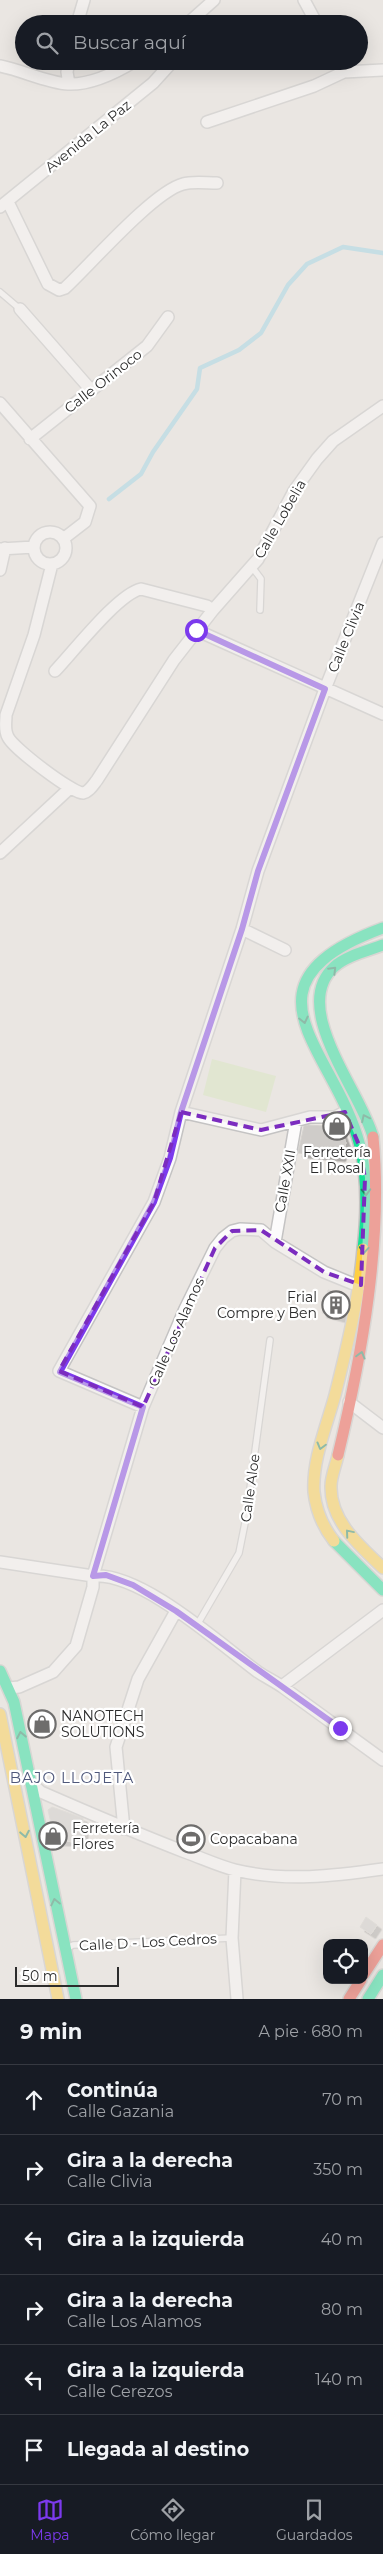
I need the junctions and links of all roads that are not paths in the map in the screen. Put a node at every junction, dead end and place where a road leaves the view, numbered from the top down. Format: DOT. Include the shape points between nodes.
graph roads {
  1 [pos="84,0"];
  2 [pos="214,0"];
  3 [pos="304,0"];
  4 [pos="80,15"];
  5 [pos="197,15"];
  6 [pos="313,15"];
  7 [pos="0,66"];
  8 [pos="15,70"];
  9 [pos="15,70"];
  10 [pos="67,70"];
  11 [pos="119,70"];
  12 [pos="165,70"];
  13 [pos="383,70"];
  14 [pos="344,72"];
  15 [pos="69,84"];
  16 [pos="207,122"];
  17 [pos="217,183"];
  18 [pos="4,204"];
  19 [pos="0,292"];
  20 [pos="20,308"];
  21 [pos="168,316"];
  22 [pos="91,390"];
  23 [pos="0,403"];
  24 [pos="383,406"];
  25 [pos="30,439"];
  26 [pos="63,539"];
  27 [pos="383,543"];
  28 [pos="34,547"];
  29 [pos="3,548"];
  30 [pos="52,564"];
  31 [pos="252,567"];
  32 [pos="0,570"];
  33 [pos="213,610"];
  34 [pos="260,610"];
  35 [pos="196,630"];
  36 [pos="56,671"];
  37 [pos="325,689"];
  38 [pos="383,714"];
  39 [pos="70,788"];
  40 [pos="0,854"];
  41 [pos="383,928"];
  42 [pos="242,929"];
  43 [pos="383,945"];
  44 [pos="285,950"];
  45 [pos="181,1112"];
  46 [pos="345,1112"];
  47 [pos="296,1121"];
  48 [pos="367,1215"];
  49 [pos="382,1217"];
  50 [pos="275,1242"];
  51 [pos="361,1285"];
  52 [pos="380,1286"];
  53 [pos="270,1340"];
  54 [pos="333,1399"];
  55 [pos="349,1402"];
  56 [pos="143,1407"];
  57 [pos="383,1428"];
  58 [pos="0,1562"];
  59 [pos="383,1568"];
  60 [pos="93,1576"];
  61 [pos="383,1590"];
  62 [pos="383,1610"];
  63 [pos="176,1611"];
  64 [pos="197,1625"];
  65 [pos="0,1671"];
  66 [pos="282,1686"];
  67 [pos="5,1690"];
  68 [pos="0,1714"];
  69 [pos="383,1760"];
  70 [pos="30,1783"];
  71 [pos="16,1786"];
  72 [pos="124,1829"];
  73 [pos="383,1869"];
  74 [pos="235,1870"];
  75 [pos="232,1938"];
  76 [pos="383,1945"];
  77 [pos="65,1950"];
  78 [pos="48,1953"];
  79 [pos="368,1968"];
  80 [pos="383,1975"];
  81 [pos="358,1984"];
  82 [pos="58,1999"];
  83 [pos="76,1999"];
  84 [pos="237,1999"];
  85 [pos="349,1999"];
  86 [pos="368,1999"];
  1 -- 4 [label="street"];
  2 -- 5 [label="street"];
  3 -- 6 [label="street"];
  7 -- 9 [label="street"];
  8 -- 15 [label="street"];
  10 -- 15 [label="street"];
  11 -- 15 [label="street"];
  12 -- 18 [label="street, Avenida La Paz"];
  13 -- 14 [label="street"];
  14 -- 16 [label="street" via="314,86"];
  17 -- 18 [label="street" via="182,184 170,190 137,217 65,288 59,290 48,284"];
  19 -- 20 [label="lane"];
  20 -- 22 [label="street"];
  21 -- 22 [label="street, Calle Orinoco" via="147,346"];
  22 -- 25 [label="street, Calle Orinoco"];
  23 -- 25 [label="street"];
  24 -- 31 [label="street, Calle Lobelia" via="341,435 317,458 294,491"];
  25 -- 26 [label="street" via="90,506 85,522"];
  26 -- 28 [label="street" via="54,533 45,533 37,538"];
  26 -- 30 [label="street" via="66,547 64,556"];
  27 -- 37 [label="street, Calle Clivia"];
  28 -- 29 [label="street"];
  28 -- 30 [label="street" via="39,560"];
  29 -- 32 [label="street"];
  30 -- 39 [label="street" via="34,636 6,714 5,728 18,749"];
  31 -- 33 [label="street, Calle Lobelia"];
  31 -- 34 [label="lane" via="261,579"];
  33 -- 35 [label="street, Calle Lobelia"];
  33 -- 36 [label="street" via="141,589 134,591 110,612"];
  35 -- 37 [label="street"];
  35 -- 39 [label="street, Calle Lobelia" via="97,780 86,792"];
  37 -- 38 [label="street"];
  37 -- 42 [label="street, Calle Clivia" via="258,871"];
  39 -- 40 [label="street"];
  41 -- 46 [label="main road, one-way" via="338,946 327,954 317,962 304,990 302,1017 308,1036"];
  42 -- 44 [label="street"];
  42 -- 45 [label="street, Calle Clivia"];
  49 -- 43 [label="main road, one-way" via="382,1182 372,1133 329,1045 318,1010 321,988 334,967"];
  45 -- 47 [label="street" via="260,1130"];
  45 -- 56 [label="street, Calle Clivia" via="170,1158 154,1202 60,1372"];
  46 -- 47 [label="street" via="335,1117 310,1117"];
  46 -- 48 [label="main road, one-way" via="360,1145"];
  47 -- 50 [label="street, Calle XXII"];
  48 -- 49 [label="main road"];
  48 -- 51 [label="main road, one-way"];
  49 -- 52 [label="main road"];
  50 -- 51 [label="street, Calle Los Alamos" via="324,1272"];
  50 -- 56 [label="street, Calle Los Alamos" via="261,1230 240,1229 232,1231 215,1248"];
  51 -- 52 [label="main road"];
  51 -- 54 [label="main road"];
  55 -- 52 [label="main road, one-way"];
  53 -- 64 [label="lane, Calle Aloe" via="239,1553"];
  54 -- 55 [label="main road"];
  54 -- 61 [label="main road, one-way" via="315,1470 313,1495 317,1513 324,1530"];
  55 -- 57 [label="street"];
  59 -- 55 [label="main road, one-way" via="338,1520 331,1497 332,1475"];
  56 -- 60 [label="street, Calle Los Alamos"];
  58 -- 60 [label="street"];
  60 -- 63 [label="street" via="106,1575 133,1585"];
  60 -- 67 [label="street, Calle Los Alamos" via="93,1587 76,1646 53,1672"];
  62 -- 66 [label="street"];
  63 -- 64 [label="street"];
  63 -- 72 [label="street" via="138,1679 116,1747"];
  64 -- 66 [label="street"];
  65 -- 67 [label="main road"];
  66 -- 69 [label="street"];
  70 -- 67 [label="main road, one-way" via="14,1702"];
  68 -- 71 [label="main road"];
  70 -- 71 [label="main road"];
  70 -- 72 [label="street" via="41,1792"];
  77 -- 70 [label="main road, one-way"];
  71 -- 78 [label="main road, one-way"];
  72 -- 74 [label="street"];
  73 -- 74 [label="street" via="332,1877 276,1876"];
  74 -- 75 [label="street"];
  75 -- 77 [label="lane, Calle D - Los Cedros" via="73,1945"];
  75 -- 84 [label="street"];
  76 -- 79 [label="main road"];
  77 -- 78 [label="main road"];
  77 -- 83 [label="main road"];
  78 -- 82 [label="main road"];
  80 -- 86 [label="main road"];
  81 -- 85 [label="main road"];
}
